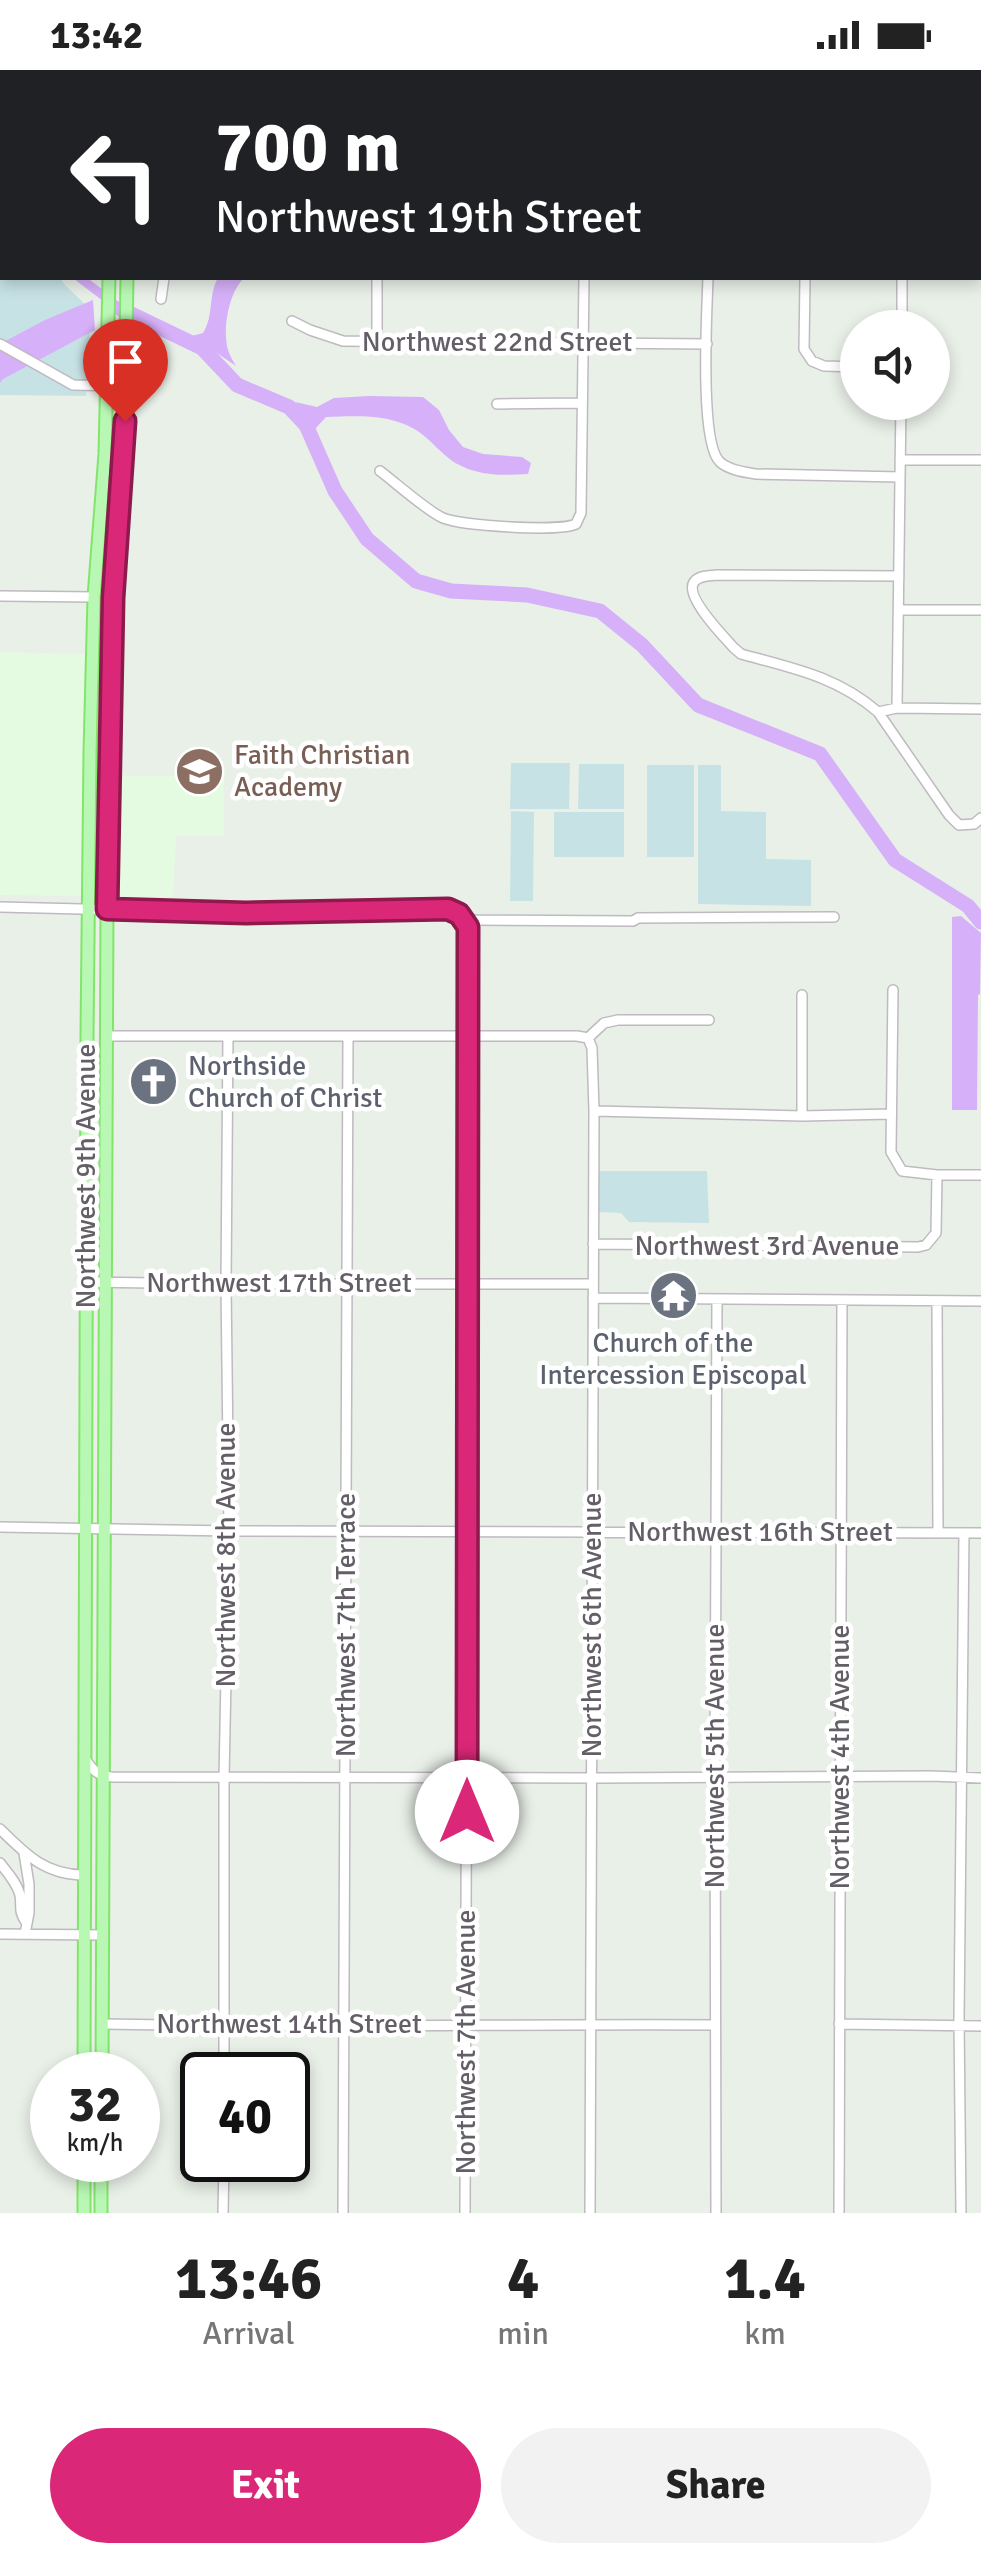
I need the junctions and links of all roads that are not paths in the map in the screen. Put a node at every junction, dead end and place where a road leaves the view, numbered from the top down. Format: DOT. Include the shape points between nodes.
graph roads {
  1 [pos="109,280"];
  2 [pos="127,280"];
  3 [pos="164,280"];
  4 [pos="377,280"];
  5 [pos="584,280"];
  6 [pos="708,280"];
  7 [pos="804,280"];
  8 [pos="902,280"];
  9 [pos="161,299"];
  10 [pos="902,310"];
  11 [pos="292,320"];
  12 [pos="377,340"];
  13 [pos="584,342"];
  14 [pos="0,344"];
  15 [pos="707,344"];
  16 [pos="840,366"];
  17 [pos="107,386"];
  18 [pos="126,386"];
  19 [pos="582,402"];
  20 [pos="497,404"];
  21 [pos="901,420"];
  22 [pos="900,460"];
  23 [pos="981,460"];
  24 [pos="380,471"];
  25 [pos="900,477"];
  26 [pos="96,567"];
  27 [pos="899,576"];
  28 [pos="0,596"];
  29 [pos="94,596"];
  30 [pos="113,598"];
  31 [pos="899,610"];
  32 [pos="981,610"];
  33 [pos="112,627"];
  34 [pos="897,708"];
  35 [pos="981,709"];
  36 [pos="878,712"];
  37 [pos="978,821"];
  38 [pos="0,908"];
  39 [pos="89,908"];
  40 [pos="107,909"];
  41 [pos="459,914"];
  42 [pos="834,918"];
  43 [pos="892,990"];
  44 [pos="802,994"];
  45 [pos="709,1020"];
  46 [pos="106,1036"];
  47 [pos="228,1036"];
  48 [pos="469,1036"];
  49 [pos="348,1037"];
  50 [pos="588,1038"];
  51 [pos="594,1111"];
  52 [pos="891,1114"];
  53 [pos="802,1116"];
  54 [pos="937,1175"];
  55 [pos="981,1175"];
  56 [pos="593,1244"];
  57 [pos="86,1282"];
  58 [pos="106,1282"];
  59 [pos="226,1284"];
  60 [pos="347,1284"];
  61 [pos="468,1284"];
  62 [pos="593,1284"];
  63 [pos="593,1298"];
  64 [pos="718,1299"];
  65 [pos="842,1300"];
  66 [pos="938,1301"];
  67 [pos="981,1302"];
  68 [pos="0,1528"];
  69 [pos="86,1528"];
  70 [pos="104,1529"];
  71 [pos="228,1531"];
  72 [pos="592,1531"];
  73 [pos="347,1532"];
  74 [pos="466,1532"];
  75 [pos="841,1532"];
  76 [pos="715,1533"];
  77 [pos="938,1533"];
  78 [pos="964,1533"];
  79 [pos="981,1533"];
  80 [pos="86,1760"];
  81 [pos="103,1776"];
  82 [pos="467,1776"];
  83 [pos="224,1777"];
  84 [pos="345,1777"];
  85 [pos="714,1777"];
  86 [pos="840,1777"];
  87 [pos="591,1778"];
  88 [pos="961,1778"];
  89 [pos="981,1778"];
  90 [pos="0,1830"];
  91 [pos="24,1853"];
  92 [pos="0,1863"];
  93 [pos="56,1872"];
  94 [pos="84,1874"];
  95 [pos="29,1884"];
  96 [pos="26,1922"];
  97 [pos="0,1934"];
  98 [pos="24,1934"];
  99 [pos="84,1935"];
  100 [pos="103,1935"];
  101 [pos="103,2024"];
  102 [pos="344,2024"];
  103 [pos="466,2024"];
  104 [pos="589,2024"];
  105 [pos="715,2024"];
  106 [pos="839,2024"];
  107 [pos="225,2026"];
  108 [pos="959,2026"];
  109 [pos="981,2026"];
  110 [pos="84,2052"];
  111 [pos="102,2052"];
  112 [pos="224,2052"];
  113 [pos="84,2182"];
  114 [pos="102,2182"];
  115 [pos="224,2182"];
  116 [pos="84,2213"];
  117 [pos="101,2213"];
  118 [pos="223,2213"];
  119 [pos="344,2213"];
  120 [pos="465,2213"];
  121 [pos="590,2213"];
  122 [pos="716,2213"];
  123 [pos="839,2213"];
  124 [pos="960,2213"];
  1 -- 17 [label="main road, Northwest 9th Avenue"];
  2 -- 18 [label="main road, Northwest 9th Avenue"];
  3 -- 9 [label="street"];
  4 -- 12 [label="street"];
  5 -- 13 [label="street"];
  6 -- 15 [label="street"];
  7 -- 16 [label="street" via="804,350 812,361"];
  8 -- 10 [label="street"];
  11 -- 12 [label="street, Northwest 22nd Street" via="343,341"];
  12 -- 13 [label="street, Northwest 22nd Street"];
  13 -- 15 [label="street, Northwest 22nd Street"];
  13 -- 19 [label="street"];
  14 -- 17 [label="street" via="73,385"];
  15 -- 25 [label="street" via="707,427 721,463 756,474"];
  17 -- 18 [label="street"];
  17 -- 26 [label="main road, Northwest 9th Avenue"];
  18 -- 30 [label="main road, Northwest 9th Avenue"];
  19 -- 20 [label="street"];
  19 -- 24 [label="street" via="581,513 567,528 442,518"];
  21 -- 22 [label="street"];
  22 -- 23 [label="street"];
  22 -- 25 [label="street"];
  25 -- 27 [label="street"];
  26 -- 29 [label="main road, Northwest 9th Avenue"];
  26 -- 30 [label="main road"];
  27 -- 31 [label="street"];
  27 -- 36 [label="street" via="717,575 694,581 692,590 741,654 826,678"];
  28 -- 29 [label="street"];
  29 -- 33 [label="main road"];
  29 -- 39 [label="main road, Northwest 9th Avenue"];
  30 -- 33 [label="main road, Northwest 9th Avenue"];
  31 -- 32 [label="street"];
  31 -- 34 [label="street"];
  33 -- 40 [label="main road, Northwest 9th Avenue"];
  34 -- 35 [label="street"];
  34 -- 36 [label="street"];
  36 -- 37 [label="street" via="949,816 958,825"];
  38 -- 39 [label="street"];
  39 -- 40 [label="street"];
  39 -- 57 [label="main road, Northwest 9th Avenue"];
  40 -- 41 [label="street"];
  40 -- 46 [label="main road, Northwest 9th Avenue"];
  41 -- 42 [label="street" via="474,920"];
  41 -- 48 [label="street, Northwest 7th Avenue" via="468,927"];
  43 -- 52 [label="street"];
  44 -- 53 [label="street"];
  45 -- 50 [label="street" via="618,1020"];
  46 -- 47 [label="street"];
  46 -- 58 [label="main road, Northwest 9th Avenue"];
  47 -- 49 [label="street"];
  47 -- 59 [label="street, Northwest 8th Avenue"];
  48 -- 49 [label="street"];
  48 -- 50 [label="street"];
  48 -- 61 [label="street, Northwest 7th Avenue"];
  49 -- 60 [label="street, Northwest 7th Terrace"];
  50 -- 51 [label="street, Northwest 6th Avenue"];
  51 -- 53 [label="street"];
  51 -- 56 [label="street, Northwest 6th Avenue"];
  52 -- 53 [label="street"];
  52 -- 54 [label="street" via="895,1162 902,1171"];
  54 -- 55 [label="street"];
  54 -- 56 [label="street, Northwest 3rd Avenue" via="936,1233 918,1247"];
  56 -- 62 [label="street, Northwest 6th Avenue"];
  57 -- 58 [label="street, Northwest 17th Street"];
  57 -- 69 [label="main road, Northwest 9th Avenue"];
  58 -- 59 [label="street, Northwest 17th Street"];
  58 -- 70 [label="main road, Northwest 9th Avenue"];
  59 -- 60 [label="street, Northwest 17th Street"];
  59 -- 71 [label="street, Northwest 8th Avenue"];
  60 -- 61 [label="street, Northwest 17th Street"];
  60 -- 73 [label="street, Northwest 7th Terrace"];
  61 -- 62 [label="street, Northwest 17th Street"];
  61 -- 74 [label="street, Northwest 7th Avenue"];
  62 -- 63 [label="street, Northwest 6th Avenue"];
  63 -- 64 [label="street"];
  63 -- 72 [label="street, Northwest 6th Avenue"];
  64 -- 65 [label="street"];
  64 -- 76 [label="street, Northwest 5th Avenue"];
  65 -- 66 [label="street"];
  65 -- 75 [label="street, Northwest 4th Avenue"];
  66 -- 67 [label="street"];
  66 -- 77 [label="street"];
  68 -- 69 [label="street, Northwest 16th Street"];
  69 -- 70 [label="street, Northwest 16th Street"];
  69 -- 80 [label="main road, Northwest 9th Avenue"];
  70 -- 71 [label="street, Northwest 16th Street"];
  70 -- 81 [label="main road, Northwest 9th Avenue"];
  71 -- 73 [label="street, Northwest 16th Street"];
  71 -- 83 [label="street, Northwest 8th Avenue"];
  72 -- 74 [label="street, Northwest 16th Street"];
  72 -- 76 [label="street, Northwest 16th Street"];
  72 -- 87 [label="street, Northwest 6th Avenue"];
  73 -- 74 [label="street, Northwest 16th Street"];
  73 -- 84 [label="street, Northwest 7th Terrace"];
  74 -- 82 [label="street, Northwest 7th Avenue"];
  75 -- 76 [label="street, Northwest 16th Street"];
  75 -- 77 [label="street, Northwest 16th Street"];
  75 -- 86 [label="street, Northwest 4th Avenue"];
  76 -- 85 [label="street, Northwest 5th Avenue"];
  77 -- 78 [label="street, Northwest 16th Street"];
  78 -- 79 [label="street, Northwest 16th Street"];
  78 -- 88 [label="street"];
  80 -- 81 [label="street"];
  80 -- 94 [label="main road, Northwest 9th Avenue"];
  81 -- 83 [label="street"];
  81 -- 100 [label="main road, Northwest 9th Avenue"];
  82 -- 84 [label="street"];
  82 -- 87 [label="street"];
  82 -- 103 [label="street, Northwest 7th Avenue"];
  83 -- 84 [label="street"];
  83 -- 107 [label="street, Northwest 8th Avenue"];
  84 -- 102 [label="street, Northwest 7th Terrace"];
  85 -- 86 [label="street"];
  85 -- 87 [label="street"];
  85 -- 105 [label="street, Northwest 5th Avenue"];
  86 -- 88 [label="street"];
  86 -- 106 [label="street, Northwest 4th Avenue"];
  87 -- 104 [label="street, Northwest 6th Avenue"];
  88 -- 89 [label="street"];
  88 -- 108 [label="street"];
  90 -- 91 [label="street"];
  91 -- 93 [label="street"];
  91 -- 95 [label="street"];
  92 -- 96 [label="street" via="20,1894"];
  93 -- 94 [label="street"];
  93 -- 95 [label="street"];
  94 -- 99 [label="main road, Northwest 9th Avenue"];
  95 -- 96 [label="street"];
  96 -- 98 [label="street"];
  97 -- 98 [label="street"];
  98 -- 99 [label="street"];
  99 -- 100 [label="street"];
  99 -- 110 [label="main road, Northwest 9th Avenue"];
  100 -- 101 [label="main road, Northwest 9th Avenue"];
  101 -- 107 [label="street, Northwest 14th Street"];
  101 -- 111 [label="main road, Northwest 9th Avenue"];
  102 -- 103 [label="street, Northwest 14th Street"];
  102 -- 107 [label="street, Northwest 14th Street"];
  102 -- 119 [label="street, Northwest 7th Terrace"];
  103 -- 104 [label="street, Northwest 14th Street"];
  103 -- 120 [label="street, Northwest 7th Avenue"];
  104 -- 105 [label="street, Northwest 14th Street"];
  104 -- 121 [label="street, Northwest 6th Avenue"];
  105 -- 122 [label="street, Northwest 5th Avenue"];
  106 -- 108 [label="street"];
  106 -- 123 [label="street, Northwest 4th Avenue"];
  107 -- 112 [label="street, Northwest 8th Avenue"];
  108 -- 109 [label="street"];
  108 -- 124 [label="street"];
  113 -- 116 [label="main road"];
  114 -- 117 [label="main road"];
  115 -- 118 [label="street"];
}
